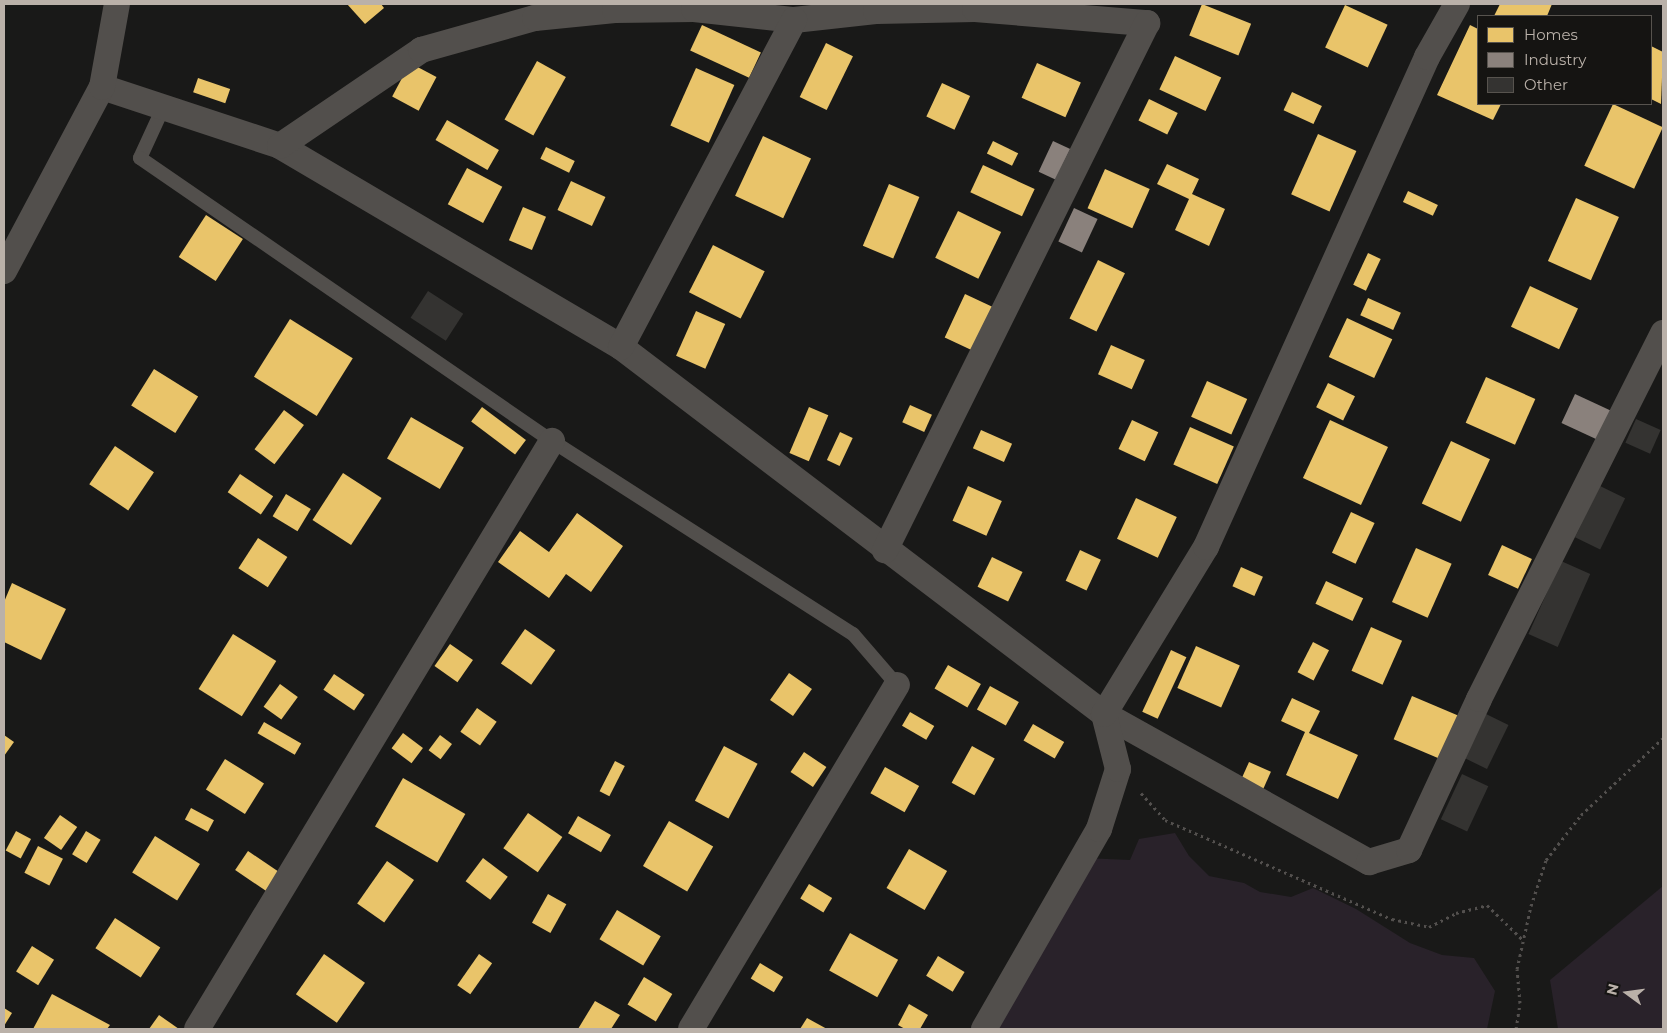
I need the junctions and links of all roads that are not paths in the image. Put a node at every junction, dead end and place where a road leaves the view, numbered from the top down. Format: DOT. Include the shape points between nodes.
graph roads {
  1 [pos="116,4"];
  2 [pos="1458,4"];
  3 [pos="794,20"];
  4 [pos="102,87"];
  5 [pos="163,108"];
  6 [pos="280,146"];
  7 [pos="4,270"];
  8 [pos="1663,333"];
  9 [pos="620,348"];
  10 [pos="552,441"];
  11 [pos="885,550"];
  12 [pos="897,685"];
  13 [pos="1104,714"];
  14 [pos="197,1029"];
  15 [pos="690,1029"];
  16 [pos="984,1029"];
  1 -- 4 [label="street"];
  2 -- 13 [label="street" via="1427,57 1206,547"];
  3 -- 6 [label="street" via="694,9 615,10 535,18 421,50"];
  3 -- 9 [label="street"];
  3 -- 11 [label="street" via="876,11 975,9 1148,23"];
  4 -- 5 [label="street"];
  4 -- 7 [label="street"];
  5 -- 6 [label="street"];
  5 -- 10 [label="lane" via="140,158"];
  6 -- 9 [label="street"];
  8 -- 13 [label="street" via="1479,699 1409,850 1369,862"];
  9 -- 11 [label="street"];
  10 -- 12 [label="lane" via="853,634"];
  10 -- 14 [label="street"];
  11 -- 13 [label="street"];
  12 -- 15 [label="street"];
  13 -- 16 [label="street" via="1118,769 1099,829"];
}
